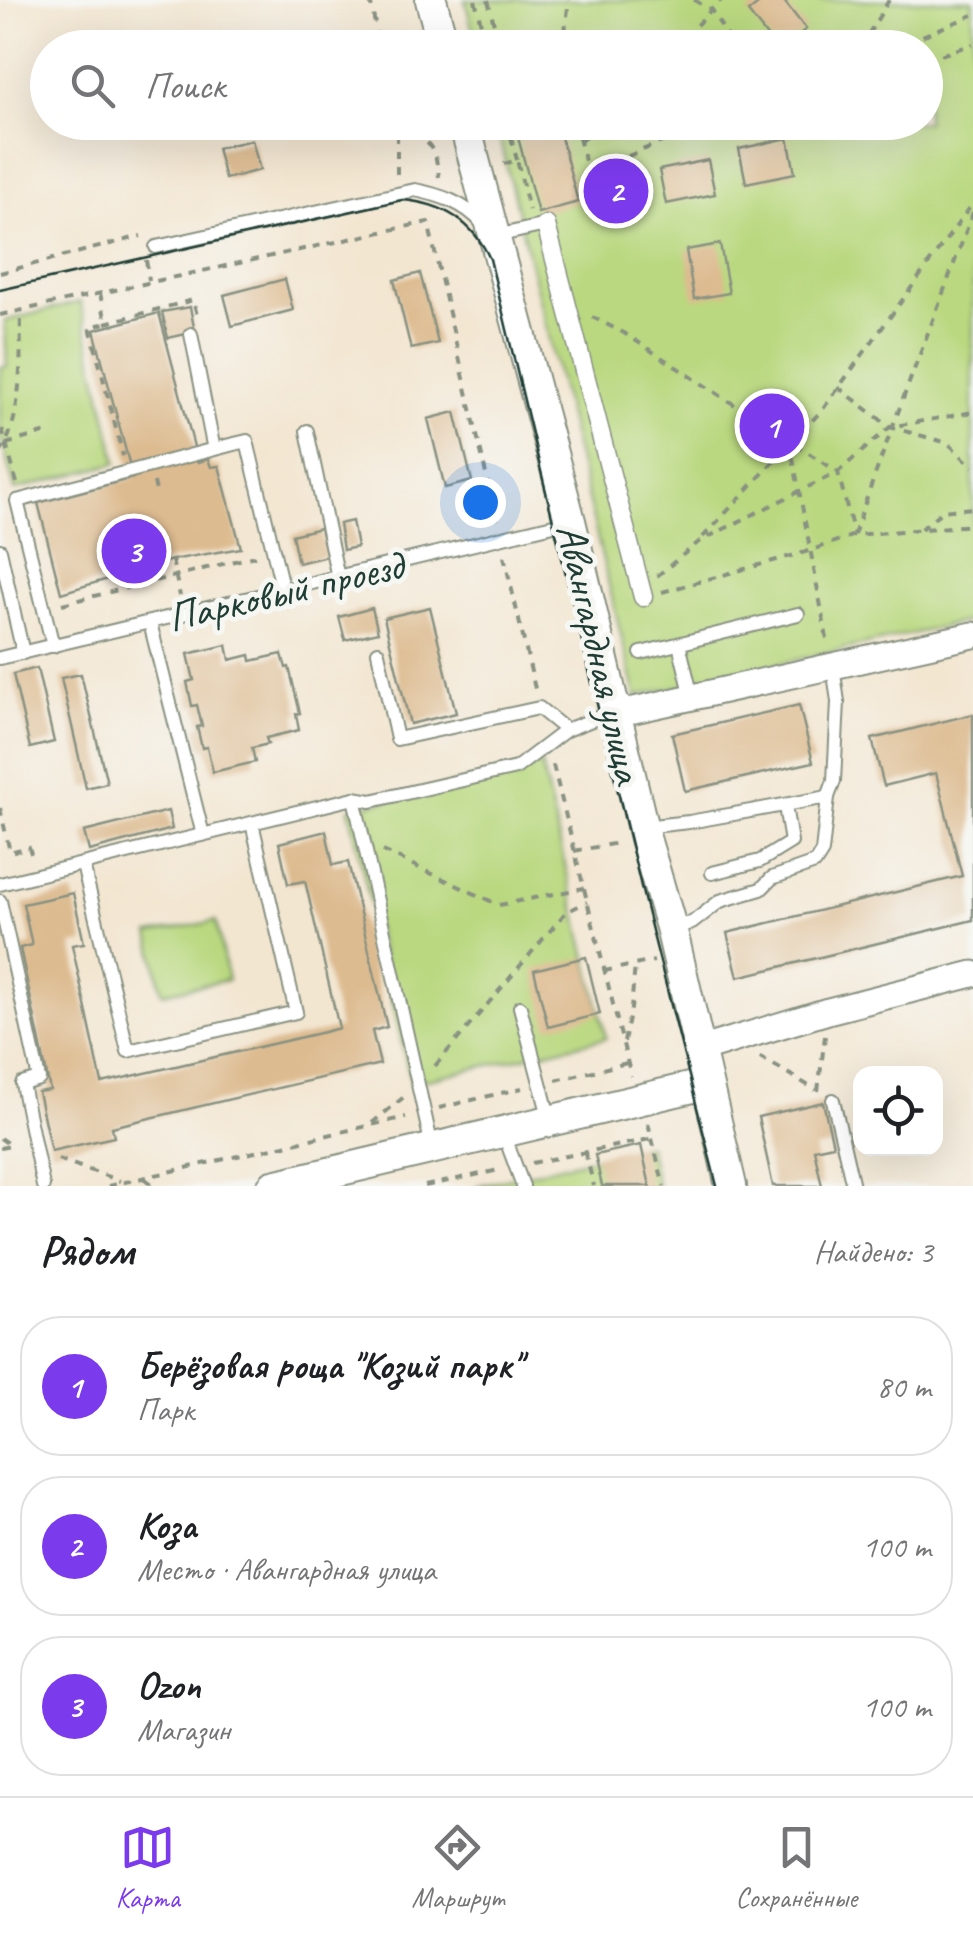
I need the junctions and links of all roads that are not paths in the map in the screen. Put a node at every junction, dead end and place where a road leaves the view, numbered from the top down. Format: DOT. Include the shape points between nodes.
graph roads {
  1 [pos="431,0"];
  2 [pos="439,30"];
  3 [pos="469,140"];
  4 [pos="546,225"];
  5 [pos="494,237"];
  6 [pos="156,247"];
  7 [pos="191,334"];
  8 [pos="306,430"];
  9 [pos="213,445"];
  10 [pos="570,521"];
  11 [pos="0,550"];
  12 [pos="338,578"];
  13 [pos="282,591"];
  14 [pos="643,597"];
  15 [pos="6,605"];
  16 [pos="798,614"];
  17 [pos="150,622"];
  18 [pos="973,635"];
  19 [pos="679,644"];
  20 [pos="53,646"];
  21 [pos="23,652"];
  22 [pos="378,652"];
  23 [pos="642,653"];
  24 [pos="0,658"];
  25 [pos="832,666"];
  26 [pos="692,697"];
  27 [pos="614,711"];
  28 [pos="566,730"];
  29 [pos="828,797"];
  30 [pos="354,798"];
  31 [pos="785,806"];
  32 [pos="252,824"];
  33 [pos="644,833"];
  34 [pos="203,835"];
  35 [pos="84,865"];
  36 [pos="712,874"];
  37 [pos="0,884"];
  38 [pos="0,902"];
  39 [pos="671,927"];
  40 [pos="973,974"];
  41 [pos="520,1007"];
  42 [pos="699,1050"];
  43 [pos="706,1084"];
  44 [pos="834,1100"];
  45 [pos="550,1120"];
  46 [pos="503,1132"];
  47 [pos="432,1148"];
  48 [pos="43,1186"];
  49 [pos="273,1186"];
  50 [pos="523,1186"];
  51 [pos="730,1186"];
  52 [pos="853,1186"];
  1 -- 2 [label="street"];
  3 -- 5 [label="street, Авангардная улица"];
  4 -- 5 [label="lane"];
  4 -- 14 [label="street"];
  5 -- 6 [label="lane" via="473,213 415,190"];
  5 -- 10 [label="street, Авангардная улица"];
  7 -- 9 [label="lane"];
  8 -- 12 [label="lane"];
  10 -- 12 [label="lane, Парковый проезд"];
  10 -- 27 [label="street, Авангардная улица"];
  11 -- 15 [label="lane"];
  12 -- 13 [label="lane, Парковый проезд"];
  13 -- 17 [label="lane, Парковый проезд"];
  13 -- 20 [label="lane" via="246,442 17,501"];
  15 -- 21 [label="lane"];
  16 -- 19 [label="lane"];
  17 -- 20 [label="lane, Парковый проезд"];
  17 -- 34 [label="lane"];
  18 -- 25 [label="street"];
  19 -- 23 [label="lane"];
  19 -- 26 [label="lane"];
  20 -- 21 [label="lane, Парковый проезд"];
  21 -- 24 [label="lane, Парковый проезд"];
  22 -- 28 [label="lane" via="397,739 539,708"];
  25 -- 26 [label="street"];
  25 -- 29 [label="lane" via="838,702"];
  26 -- 27 [label="street"];
  27 -- 28 [label="lane"];
  27 -- 33 [label="street, Авангардная улица"];
  28 -- 30 [label="lane" via="516,768 371,801"];
  29 -- 31 [label="lane"];
  29 -- 39 [label="lane" via="815,863"];
  30 -- 32 [label="lane"];
  30 -- 47 [label="lane"];
  31 -- 33 [label="lane"];
  31 -- 36 [label="lane" via="791,842 760,861"];
  32 -- 34 [label="lane"];
  32 -- 35 [label="lane" via="296,1012 128,1051"];
  33 -- 39 [label="street, Авангардная улица"];
  34 -- 35 [label="lane"];
  35 -- 37 [label="lane"];
  38 -- 48 [label="lane" via="39,1080 22,1084"];
  39 -- 42 [label="street, Авангардная улица"];
  40 -- 42 [label="street"];
  41 -- 45 [label="lane"];
  42 -- 43 [label="street, Авангардная улица"];
  43 -- 45 [label="street"];
  43 -- 51 [label="street, Авангардная улица"];
  44 -- 52 [label="lane"];
  45 -- 46 [label="street"];
  46 -- 47 [label="street"];
  46 -- 50 [label="lane"];
  47 -- 49 [label="street"];
}
